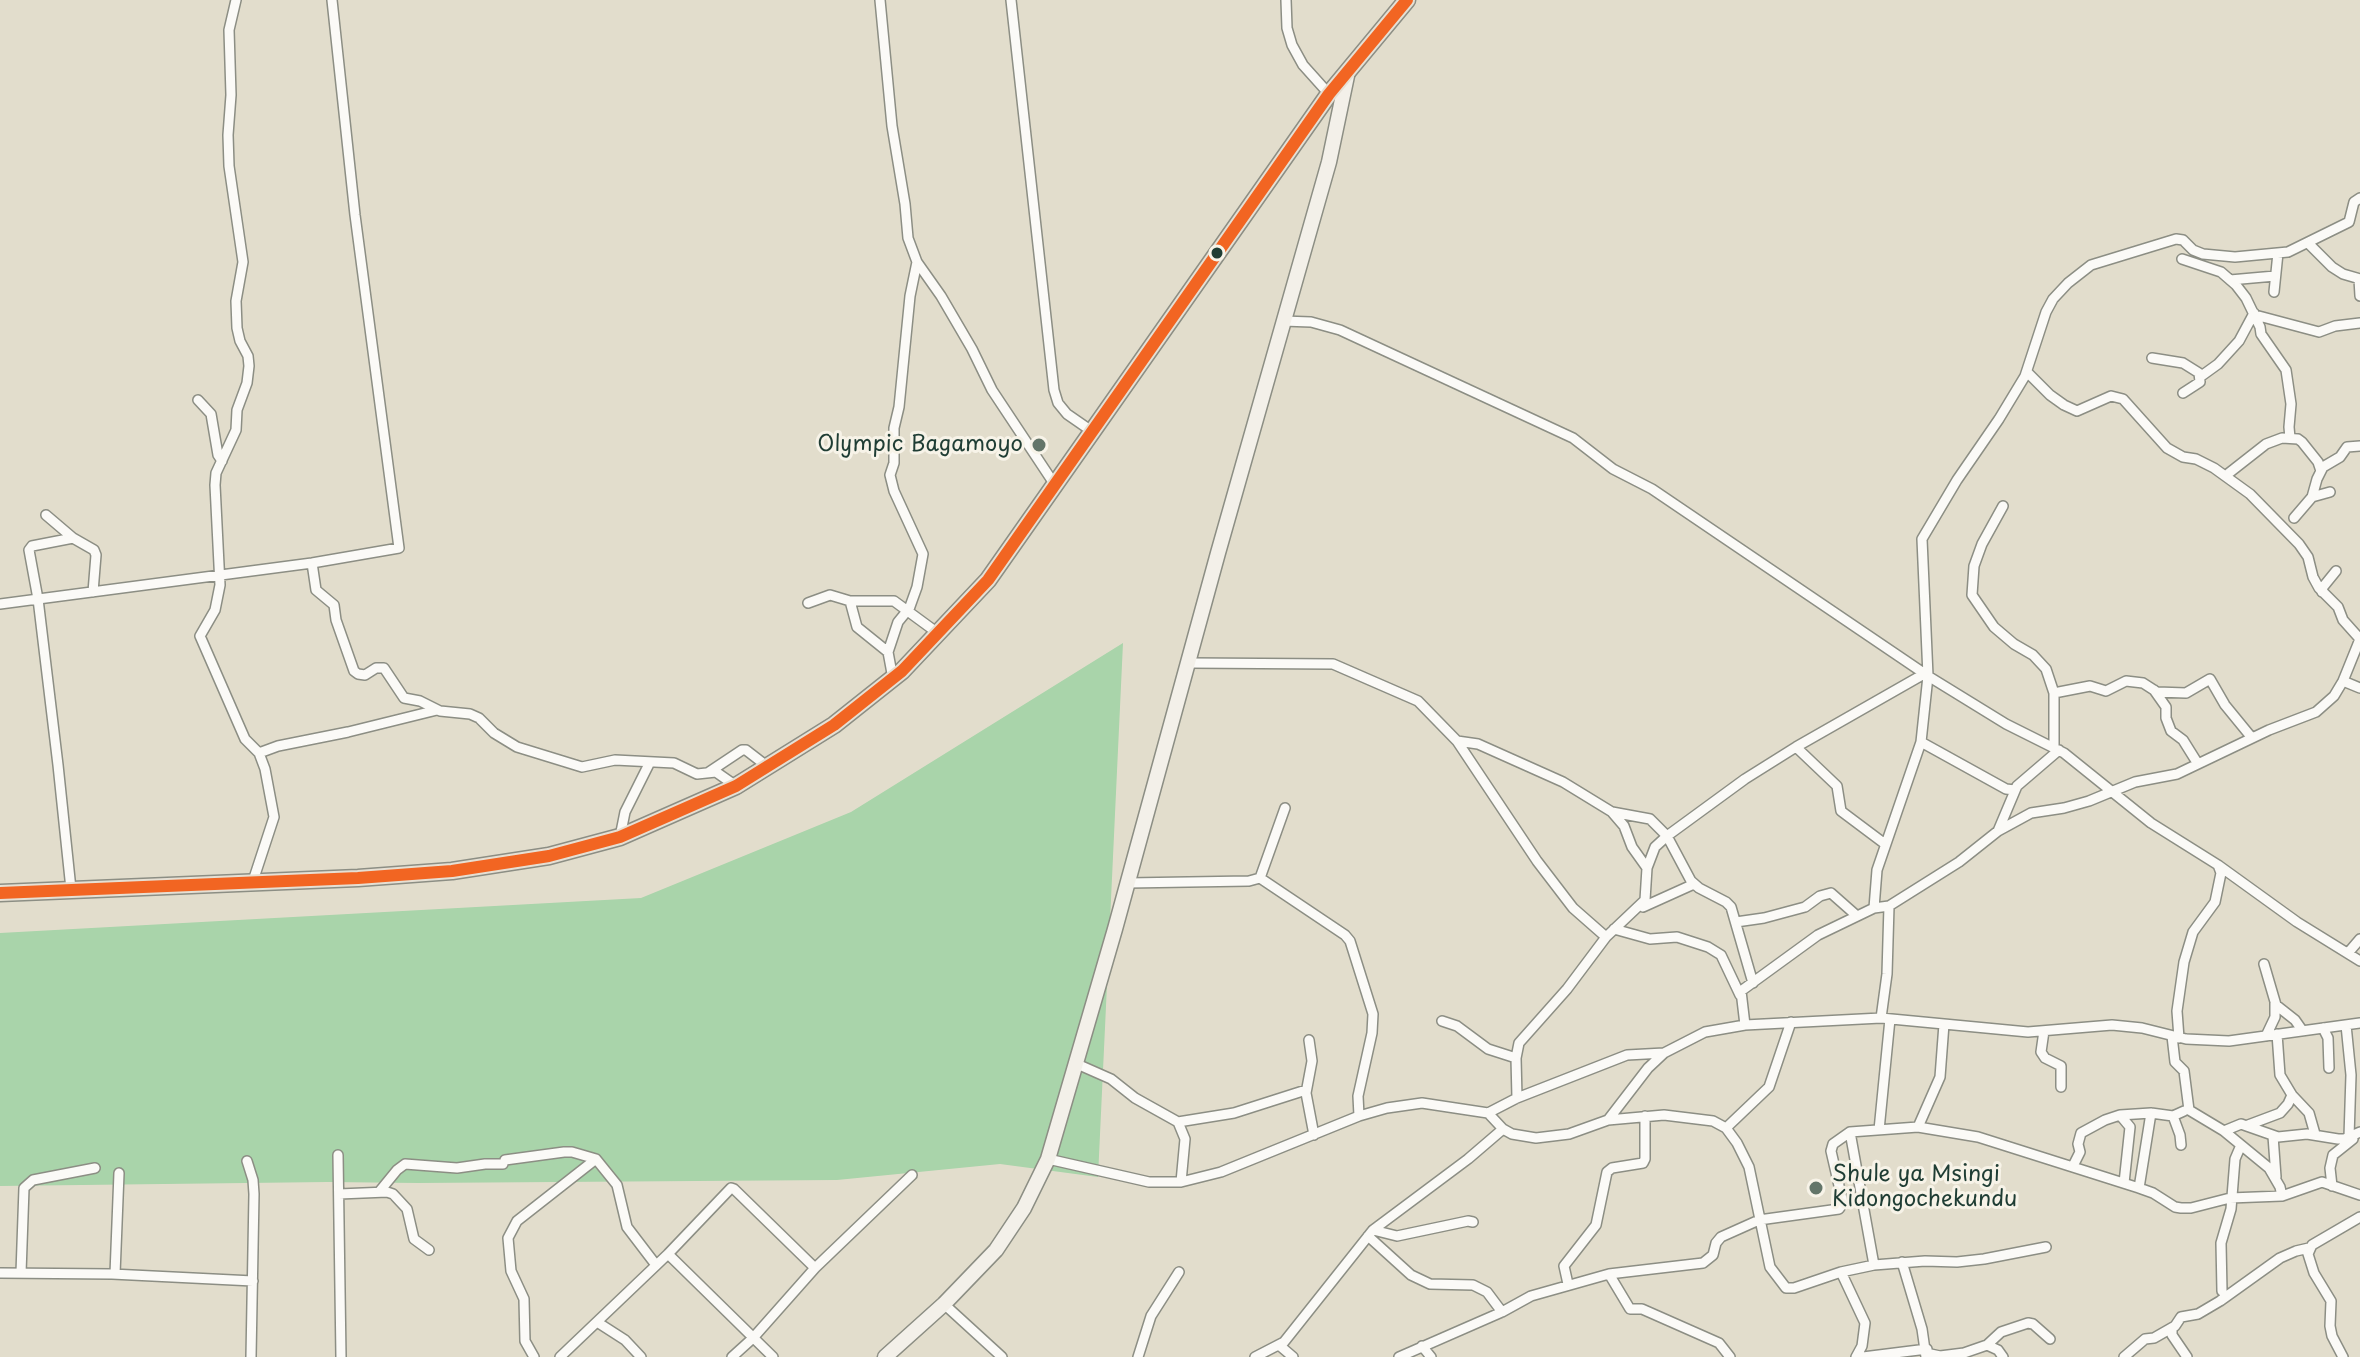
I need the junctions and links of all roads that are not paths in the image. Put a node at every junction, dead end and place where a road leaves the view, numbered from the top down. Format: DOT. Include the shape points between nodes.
graph roads {
  1 [pos="236,0"];
  2 [pos="332,0"];
  3 [pos="880,0"];
  4 [pos="1011,0"];
  5 [pos="1286,0"];
  6 [pos="1407,0"];
  7 [pos="1348,71"];
  8 [pos="1329,94"];
  9 [pos="2360,198"];
  10 [pos="2308,243"];
  11 [pos="2278,253"];
  12 [pos="2182,259"];
  13 [pos="917,262"];
  14 [pos="2275,276"];
  15 [pos="2252,278"];
  16 [pos="2360,279"];
  17 [pos="2230,280"];
  18 [pos="2274,292"];
  19 [pos="2360,296"];
  20 [pos="2246,298"];
  21 [pos="2254,314"];
  22 [pos="1283,321"];
  23 [pos="2360,323"];
  24 [pos="2152,358"];
  25 [pos="2027,372"];
  26 [pos="2200,377"];
  27 [pos="2183,393"];
  28 [pos="198,400"];
  29 [pos="1093,432"];
  30 [pos="2290,438"];
  31 [pos="2360,446"];
  32 [pos="222,461"];
  33 [pos="2321,471"];
  34 [pos="2229,473"];
  35 [pos="1055,485"];
  36 [pos="2330,492"];
  37 [pos="2312,497"];
  38 [pos="2003,506"];
  39 [pos="46,515"];
  40 [pos="2294,518"];
  41 [pos="73,538"];
  42 [pos="312,563"];
  43 [pos="2336,571"];
  44 [pos="219,575"];
  45 [pos="2321,589"];
  46 [pos="93,592"];
  47 [pos="38,599"];
  48 [pos="850,601"];
  49 [pos="808,603"];
  50 [pos="0,604"];
  51 [pos="907,611"];
  52 [pos="939,634"];
  53 [pos="2360,639"];
  54 [pos="888,652"];
  55 [pos="1189,663"];
  56 [pos="1926,675"];
  57 [pos="893,679"];
  58 [pos="2343,681"];
  59 [pos="2360,688"];
  60 [pos="2154,690"];
  61 [pos="2054,693"];
  62 [pos="437,710"];
  63 [pos="2252,738"];
  64 [pos="1457,741"];
  65 [pos="1921,742"];
  66 [pos="1796,747"];
  67 [pos="2056,749"];
  68 [pos="259,753"];
  69 [pos="650,762"];
  70 [pos="2198,764"];
  71 [pos="768,767"];
  72 [pos="709,772"];
  73 [pos="736,786"];
  74 [pos="2015,790"];
  75 [pos="2110,791"];
  76 [pos="1285,808"];
  77 [pos="1612,812"];
  78 [pos="1998,831"];
  79 [pos="1667,836"];
  80 [pos="620,837"];
  81 [pos="1885,844"];
  82 [pos="2218,865"];
  83 [pos="1647,868"];
  84 [pos="1260,878"];
  85 [pos="253,881"];
  86 [pos="1128,883"];
  87 [pos="1694,884"];
  88 [pos="71,889"];
  89 [pos="0,893"];
  90 [pos="1889,906"];
  91 [pos="1874,908"];
  92 [pos="1633,912"];
  93 [pos="1857,916"];
  94 [pos="1736,922"];
  95 [pos="1610,933"];
  96 [pos="2360,939"];
  97 [pos="2348,953"];
  98 [pos="2360,961"];
  99 [pos="2264,964"];
  100 [pos="1753,983"];
  101 [pos="1740,995"];
  102 [pos="2275,1003"];
  103 [pos="1885,1018"];
  104 [pos="1442,1021"];
  105 [pos="1791,1022"];
  106 [pos="2360,1023"];
  107 [pos="1944,1024"];
  108 [pos="1745,1025"];
  109 [pos="2346,1025"];
  110 [pos="2323,1028"];
  111 [pos="2302,1030"];
  112 [pos="2044,1031"];
  113 [pos="2272,1035"];
  114 [pos="2175,1037"];
  115 [pos="1309,1040"];
  116 [pos="1664,1053"];
  117 [pos="1516,1058"];
  118 [pos="1077,1064"];
  119 [pos="2329,1068"];
  120 [pos="2061,1087"];
  121 [pos="1306,1090"];
  122 [pos="2292,1095"];
  123 [pos="1517,1098"];
  124 [pos="2184,1111"];
  125 [pos="1488,1113"];
  126 [pos="2151,1113"];
  127 [pos="2120,1115"];
  128 [pos="1359,1116"];
  129 [pos="1645,1116"];
  130 [pos="2173,1116"];
  131 [pos="1608,1120"];
  132 [pos="1178,1122"];
  133 [pos="2248,1125"];
  134 [pos="1918,1127"];
  135 [pos="1726,1128"];
  136 [pos="1503,1129"];
  137 [pos="1879,1130"];
  138 [pos="2224,1131"];
  139 [pos="1850,1132"];
  140 [pos="2315,1134"];
  141 [pos="2355,1134"];
  142 [pos="1314,1135"];
  143 [pos="2273,1136"];
  144 [pos="2181,1145"];
  145 [pos="2241,1145"];
  146 [pos="338,1155"];
  147 [pos="596,1159"];
  148 [pos="1048,1159"];
  149 [pos="247,1161"];
  150 [pos="2073,1166"];
  151 [pos="95,1168"];
  152 [pos="119,1173"];
  153 [pos="912,1175"];
  154 [pos="2276,1178"];
  155 [pos="1181,1182"];
  156 [pos="2124,1183"];
  157 [pos="2327,1184"];
  158 [pos="2139,1188"];
  159 [pos="379,1192"];
  160 [pos="339,1194"];
  161 [pos="2360,1195"];
  162 [pos="2282,1196"];
  163 [pos="2230,1198"];
  164 [pos="2360,1217"];
  165 [pos="1759,1220"];
  166 [pos="1473,1222"];
  167 [pos="1371,1233"];
  168 [pos="2046,1247"];
  169 [pos="2309,1248"];
  170 [pos="429,1250"];
  171 [pos="668,1254"];
  172 [pos="1902,1262"];
  173 [pos="656,1265"];
  174 [pos="1874,1265"];
  175 [pos="815,1268"];
  176 [pos="1179,1272"];
  177 [pos="1841,1272"];
  178 [pos="0,1273"];
  179 [pos="21,1273"];
  180 [pos="115,1274"];
  181 [pos="1609,1274"];
  182 [pos="253,1281"];
  183 [pos="1568,1284"];
  184 [pos="2222,1291"];
  185 [pos="944,1304"];
  186 [pos="1502,1312"];
  187 [pos="597,1322"];
  188 [pos="2172,1328"];
  189 [pos="753,1338"];
  190 [pos="2050,1339"];
  191 [pos="1279,1345"];
  192 [pos="1987,1345"];
  193 [pos="1422,1346"];
  194 [pos="1926,1353"];
  195 [pos="251,1357"];
  196 [pos="341,1357"];
  197 [pos="534,1357"];
  198 [pos="560,1357"];
  199 [pos="641,1357"];
  200 [pos="732,1357"];
  201 [pos="773,1357"];
  202 [pos="885,1357"];
  203 [pos="1002,1357"];
  204 [pos="1138,1357"];
  205 [pos="1255,1357"];
  206 [pos="1293,1357"];
  207 [pos="1399,1357"];
  208 [pos="1431,1357"];
  209 [pos="1730,1357"];
  210 [pos="1856,1357"];
  211 [pos="1863,1357"];
  212 [pos="2003,1357"];
  213 [pos="2124,1357"];
  214 [pos="2187,1357"];
  215 [pos="2343,1357"];
  1 -- 32 [label="street" via="229,30 227,128 243,262 237,328 249,366 236,430"];
  2 -- 42 [label="street" via="399,548"];
  3 -- 13 [label="street" via="892,126 908,238"];
  4 -- 29 [label="street" via="1054,390 1067,414"];
  5 -- 8 [label="street" via="1292,45"];
  6 -- 7 [label="highway"];
  7 -- 8 [label="highway"];
  7 -- 22 [label="main road" via="1329,162"];
  8 -- 29 [label="highway"];
  9 -- 10 [label="street" via="2349,222"];
  10 -- 11 [label="street"];
  10 -- 16 [label="street" via="2332,267"];
  11 -- 14 [label="street"];
  11 -- 25 [label="street" via="2203,254 2176,239 2091,265 2053,299"];
  12 -- 17 [label="street"];
  13 -- 35 [label="street"];
  13 -- 51 [label="street" via="890,475 923,554"];
  14 -- 15 [label="street"];
  14 -- 18 [label="street"];
  15 -- 17 [label="street"];
  15 -- 20 [label="street" via="2245,286"];
  16 -- 19 [label="street"];
  17 -- 20 [label="street"];
  20 -- 21 [label="street"];
  21 -- 23 [label="street" via="2319,332"];
  21 -- 26 [label="street" via="2239,341"];
  21 -- 30 [label="street" via="2287,374"];
  22 -- 55 [label="main road"];
  22 -- 56 [label="street" via="1340,330 1573,438"];
  24 -- 26 [label="street" via="2187,365"];
  25 -- 45 [label="street" via="2077,411 2111,396 2123,399 2167,448 2214,468 2250,494 2299,544"];
  25 -- 56 [label="street" via="1922,539"];
  26 -- 27 [label="street"];
  28 -- 32 [label="street" via="211,414"];
  29 -- 35 [label="highway"];
  30 -- 33 [label="street" via="2302,442"];
  30 -- 34 [label="street" via="2271,441"];
  31 -- 33 [label="street" via="2347,447"];
  32 -- 44 [label="street" via="215,485"];
  33 -- 37 [label="street"];
  35 -- 52 [label="highway" via="988,580"];
  36 -- 37 [label="street"];
  37 -- 40 [label="street"];
  38 -- 61 [label="street" via="1974,566 1972,595 1994,627 2046,669"];
  39 -- 41 [label="street"];
  41 -- 46 [label="street" via="94,550"];
  41 -- 47 [label="street" via="29,548"];
  42 -- 44 [label="street"];
  42 -- 62 [label="street" via="316,590 334,605 354,671 365,675 384,668 404,698"];
  43 -- 45 [label="street"];
  44 -- 46 [label="street"];
  44 -- 68 [label="street" via="215,610 200,639 245,739"];
  45 -- 53 [label="street"];
  46 -- 47 [label="street"];
  47 -- 50 [label="street"];
  47 -- 88 [label="street"];
  48 -- 49 [label="street" via="830,595"];
  48 -- 51 [label="street" via="894,601"];
  48 -- 54 [label="street" via="857,627"];
  51 -- 52 [label="street"];
  51 -- 54 [label="street"];
  52 -- 57 [label="highway"];
  53 -- 58 [label="street"];
  54 -- 57 [label="street"];
  55 -- 64 [label="street" via="1333,664 1418,701"];
  55 -- 86 [label="main road"];
  56 -- 65 [label="street"];
  56 -- 66 [label="street"];
  56 -- 67 [label="street"];
  57 -- 71 [label="highway"];
  58 -- 59 [label="street"];
  58 -- 63 [label="street" via="2316,712"];
  60 -- 61 [label="street" via="2126,681 2106,691 2090,686"];
  60 -- 63 [label="street" via="2186,693 2210,679"];
  60 -- 70 [label="street" via="2166,707 2171,731"];
  61 -- 67 [label="street"];
  62 -- 68 [label="street"];
  62 -- 69 [label="street" via="470,714 517,747 582,767 615,760"];
  63 -- 70 [label="street"];
  64 -- 77 [label="street" via="1478,744 1563,782"];
  64 -- 95 [label="street" via="1578,914"];
  65 -- 74 [label="street"];
  65 -- 81 [label="street"];
  66 -- 79 [label="street"];
  66 -- 81 [label="street" via="1837,786 1841,811"];
  67 -- 74 [label="street"];
  67 -- 75 [label="street"];
  68 -- 85 [label="street" via="274,817"];
  69 -- 72 [label="street"];
  69 -- 80 [label="street" via="625,812"];
  70 -- 75 [label="street"];
  71 -- 72 [label="street" via="742,750"];
  71 -- 73 [label="highway"];
  72 -- 73 [label="street"];
  73 -- 80 [label="highway"];
  74 -- 78 [label="street"];
  75 -- 78 [label="street" via="2075,805 2034,812"];
  75 -- 82 [label="street"];
  76 -- 84 [label="street"];
  77 -- 79 [label="street" via="1646,817"];
  77 -- 83 [label="street"];
  78 -- 90 [label="street"];
  79 -- 83 [label="street" via="1655,847"];
  79 -- 87 [label="street"];
  80 -- 85 [label="highway" via="549,856 452,871"];
  81 -- 91 [label="street"];
  82 -- 97 [label="street"];
  82 -- 114 [label="street" via="2216,899 2193,932 2184,962"];
  83 -- 92 [label="street" via="1647,896"];
  84 -- 86 [label="street"];
  84 -- 128 [label="street" via="1350,941 1373,1014"];
  85 -- 88 [label="highway"];
  86 -- 118 [label="main road"];
  87 -- 92 [label="street"];
  87 -- 94 [label="street" via="1726,902"];
  88 -- 89 [label="highway"];
  90 -- 91 [label="street"];
  90 -- 103 [label="street"];
  91 -- 93 [label="street"];
  92 -- 95 [label="street"];
  93 -- 94 [label="street" via="1831,893 1805,907"];
  93 -- 100 [label="street" via="1803,944"];
  94 -- 100 [label="street"];
  95 -- 101 [label="street" via="1677,937 1708,947 1721,955"];
  95 -- 117 [label="street" via="1523,1037"];
  96 -- 97 [label="street"];
  97 -- 98 [label="street"];
  99 -- 102 [label="street"];
  100 -- 101 [label="street"];
  101 -- 108 [label="street"];
  102 -- 111 [label="street"];
  102 -- 113 [label="street"];
  103 -- 105 [label="street"];
  103 -- 107 [label="street"];
  103 -- 137 [label="street"];
  104 -- 117 [label="street" via="1488,1049"];
  105 -- 108 [label="street"];
  105 -- 135 [label="street" via="1769,1087"];
  106 -- 109 [label="street"];
  107 -- 112 [label="street"];
  107 -- 134 [label="street" via="1940,1077"];
  108 -- 116 [label="street" via="1705,1032"];
  109 -- 110 [label="street"];
  109 -- 141 [label="street"];
  110 -- 111 [label="street"];
  110 -- 119 [label="street"];
  111 -- 113 [label="street"];
  112 -- 114 [label="street" via="2112,1025"];
  112 -- 120 [label="street" via="2041,1052 2061,1066"];
  113 -- 114 [label="street" via="2229,1041"];
  113 -- 122 [label="street" via="2280,1075"];
  114 -- 138 [label="street" via="2175,1062 2184,1071 2189,1110"];
  115 -- 121 [label="street" via="1312,1061"];
  116 -- 123 [label="street" via="1627,1055"];
  116 -- 131 [label="street"];
  117 -- 123 [label="street"];
  118 -- 132 [label="street"];
  118 -- 148 [label="main road"];
  121 -- 132 [label="street" via="1234,1113"];
  121 -- 142 [label="street"];
  122 -- 133 [label="street" via="2280,1113"];
  122 -- 140 [label="street" via="2309,1113"];
  123 -- 125 [label="street"];
  124 -- 130 [label="street"];
  125 -- 128 [label="street" via="1422,1103"];
  125 -- 136 [label="street"];
  126 -- 127 [label="street"];
  126 -- 130 [label="street"];
  126 -- 158 [label="street"];
  127 -- 150 [label="street" via="2081,1133"];
  127 -- 156 [label="street" via="2130,1127"];
  128 -- 142 [label="street"];
  129 -- 131 [label="street"];
  129 -- 135 [label="street" via="1713,1121"];
  129 -- 183 [label="street" via="1645,1159 1607,1172 1596,1225 1564,1266"];
  130 -- 144 [label="street"];
  131 -- 136 [label="street" via="1569,1134 1536,1138"];
  132 -- 155 [label="street" via="1185,1139"];
  133 -- 138 [label="street"];
  133 -- 143 [label="street"];
  134 -- 137 [label="street"];
  134 -- 150 [label="street" via="1978,1137"];
  135 -- 165 [label="street" via="1749,1167"];
  136 -- 167 [label="street"];
  137 -- 139 [label="street"];
  138 -- 145 [label="street"];
  139 -- 165 [label="street" via="1831,1151 1842,1207"];
  139 -- 174 [label="street"];
  140 -- 141 [label="street" via="2338,1139"];
  140 -- 143 [label="street"];
  141 -- 157 [label="street" via="2333,1155"];
  142 -- 155 [label="street"];
  143 -- 154 [label="street"];
  145 -- 154 [label="street" via="2266,1163"];
  145 -- 163 [label="street"];
  146 -- 160 [label="street"];
  147 -- 159 [label="street" via="564,1152 457,1168 405,1164"];
  147 -- 173 [label="street" via="617,1185 627,1227"];
  147 -- 197 [label="street" via="517,1221 508,1238 511,1271 524,1299 525,1341"];
  148 -- 155 [label="street" via="1149,1182"];
  148 -- 185 [label="main road" via="996,1250"];
  149 -- 182 [label="street" via="254,1194"];
  150 -- 156 [label="street"];
  151 -- 179 [label="street" via="33,1180 24,1188"];
  152 -- 180 [label="street"];
  153 -- 175 [label="street"];
  154 -- 162 [label="street"];
  156 -- 158 [label="street"];
  157 -- 161 [label="street"];
  157 -- 162 [label="street" via="2311,1184"];
  158 -- 163 [label="street" via="2181,1208"];
  159 -- 160 [label="street"];
  159 -- 170 [label="street" via="390,1193 406,1207 413,1237"];
  160 -- 196 [label="street"];
  162 -- 163 [label="street"];
  163 -- 184 [label="street" via="2221,1243"];
  164 -- 169 [label="street"];
  165 -- 177 [label="street" via="1770,1267 1786,1288"];
  165 -- 181 [label="street" via="1721,1237 1703,1263"];
  166 -- 167 [label="street" via="1397,1236"];
  167 -- 186 [label="street" via="1409,1274 1430,1284 1473,1285 1487,1292"];
  167 -- 191 [label="street"];
  168 -- 172 [label="street" via="1957,1262"];
  169 -- 188 [label="street" via="2288,1254 2210,1308 2181,1317"];
  169 -- 215 [label="street" via="2310,1261 2331,1301 2332,1336"];
  171 -- 173 [label="street"];
  171 -- 175 [label="street" via="731,1188"];
  171 -- 189 [label="street"];
  172 -- 174 [label="street"];
  172 -- 194 [label="street"];
  173 -- 187 [label="street"];
  174 -- 177 [label="street"];
  175 -- 189 [label="street"];
  176 -- 204 [label="street" via="1149,1321"];
  177 -- 210 [label="street" via="1865,1323"];
  178 -- 179 [label="street"];
  179 -- 180 [label="street"];
  180 -- 182 [label="street"];
  181 -- 183 [label="street"];
  181 -- 209 [label="street" via="1630,1309 1642,1309 1719,1343"];
  182 -- 195 [label="street"];
  183 -- 186 [label="street"];
  185 -- 202 [label="main road"];
  185 -- 203 [label="street"];
  186 -- 193 [label="street"];
  187 -- 198 [label="street"];
  187 -- 199 [label="street"];
  188 -- 213 [label="street" via="2145,1339"];
  188 -- 214 [label="street"];
  189 -- 200 [label="street"];
  189 -- 201 [label="street"];
  190 -- 192 [label="street" via="2028,1323 1999,1333"];
  191 -- 205 [label="street"];
  191 -- 206 [label="street"];
  192 -- 194 [label="street" via="1955,1355"];
  192 -- 212 [label="street"];
  193 -- 207 [label="street"];
  193 -- 208 [label="street"];
  194 -- 211 [label="street"];
}
